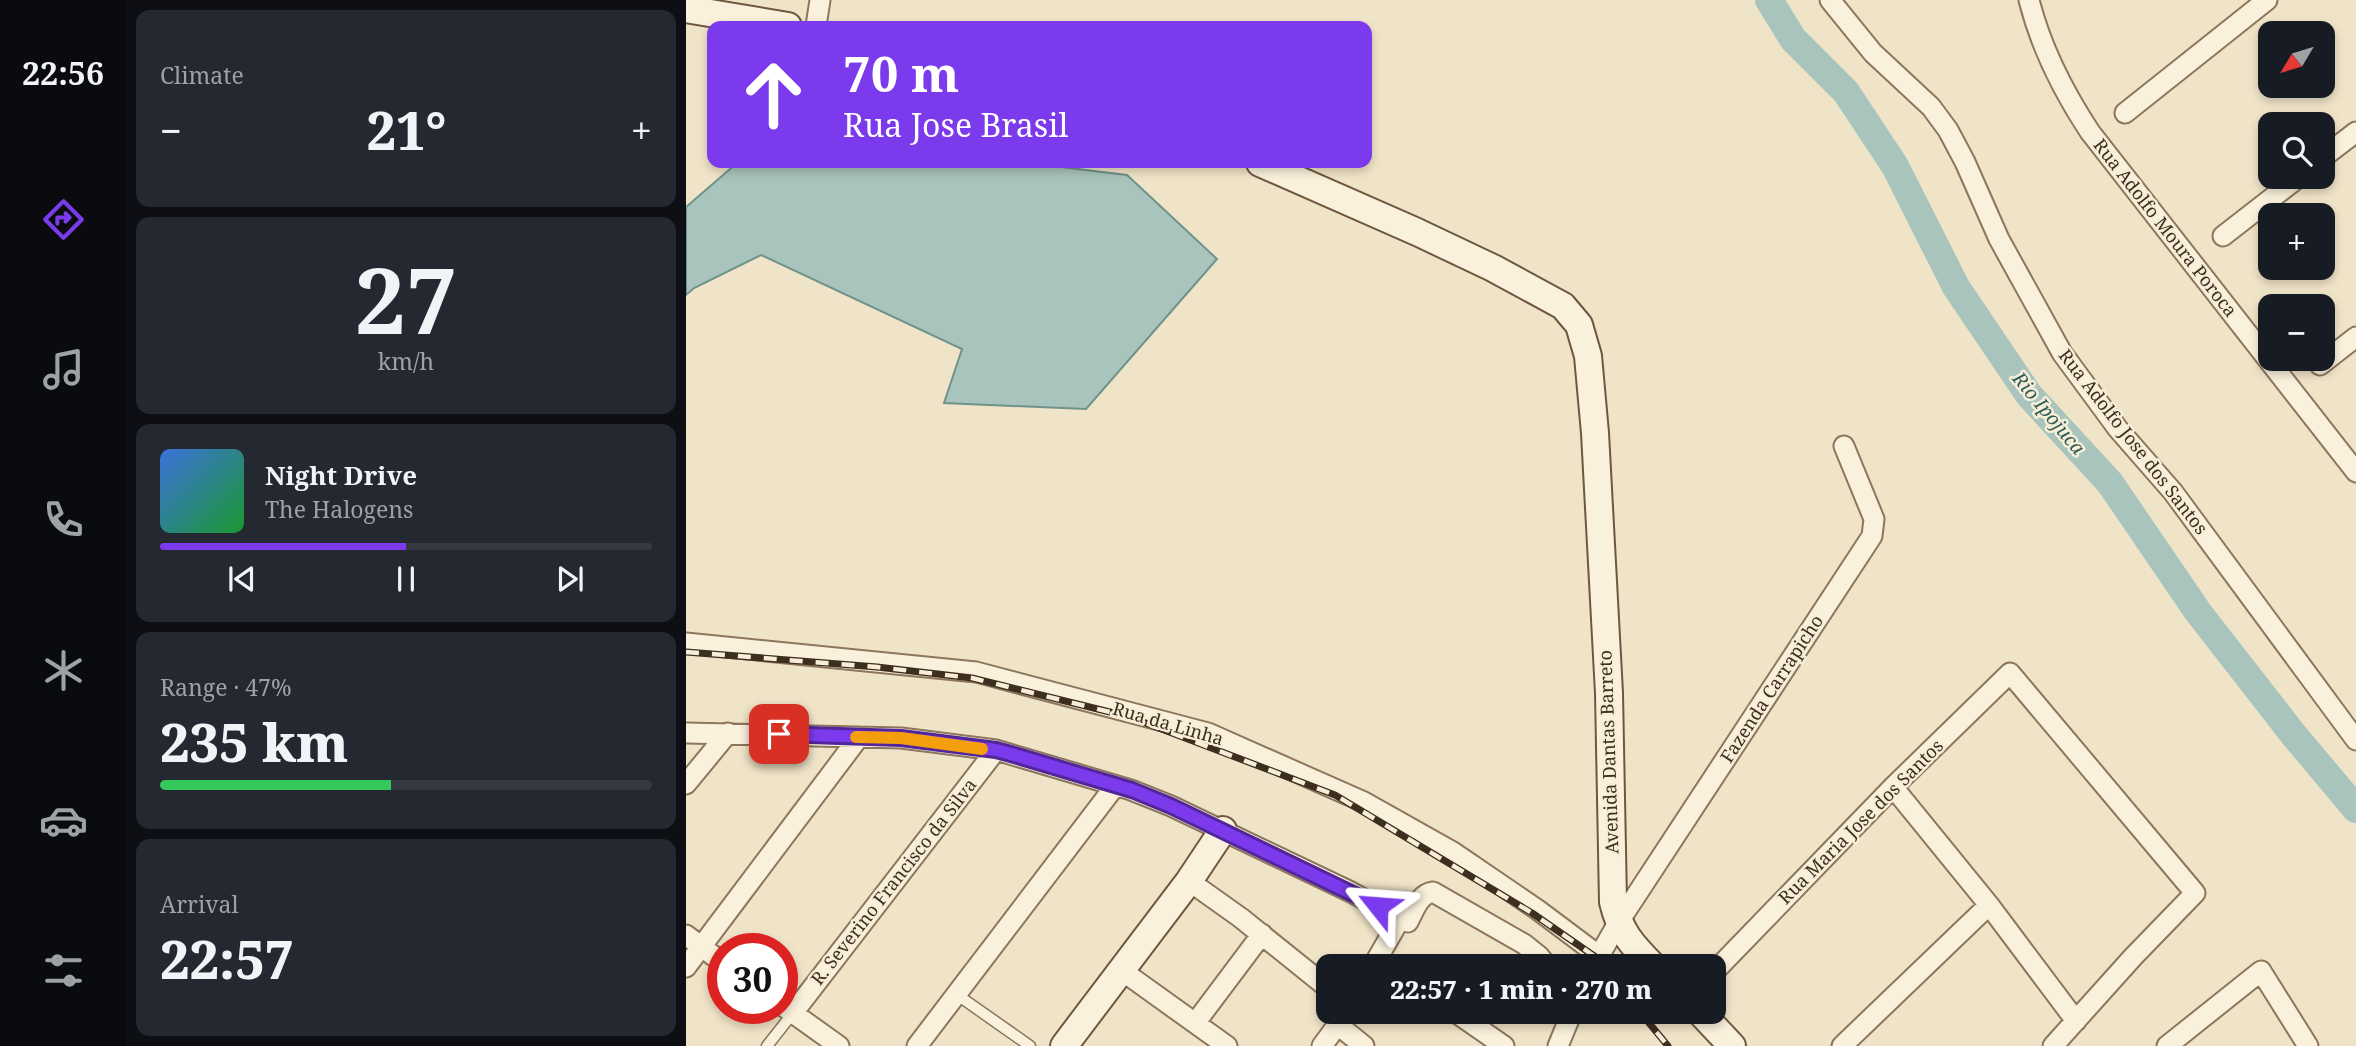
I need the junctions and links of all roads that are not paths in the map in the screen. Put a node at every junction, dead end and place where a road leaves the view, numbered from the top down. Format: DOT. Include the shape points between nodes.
graph roads {
  1 [pos="820,0"];
  2 [pos="1830,0"];
  3 [pos="2029,0"];
  4 [pos="2267,0"];
  5 [pos="686,9"];
  6 [pos="758,21"];
  7 [pos="817,21"];
  8 [pos="2125,113"];
  9 [pos="2356,132"];
  10 [pos="2335,148"];
  11 [pos="1271,168"];
  12 [pos="2284,189"];
  13 [pos="2223,236"];
  14 [pos="2356,337"];
  15 [pos="2335,353"];
  16 [pos="1844,446"];
  17 [pos="2356,472"];
  18 [pos="686,643"];
  19 [pos="686,733"];
  20 [pos="728,733"];
  21 [pos="859,737"];
  22 [pos="2356,740"];
  23 [pos="996,750"];
  24 [pos="686,784"];
  25 [pos="1115,786"];
  26 [pos="1893,788"];
  27 [pos="1223,830"];
  28 [pos="1189,881"];
  29 [pos="1989,905"];
  30 [pos="1400,919"];
  31 [pos="1618,923"];
  32 [pos="1262,934"];
  33 [pos="693,941"];
  34 [pos="1385,954"];
  35 [pos="1536,954"];
  36 [pos="1588,954"];
  37 [pos="1600,954"];
  38 [pos="1642,954"];
  39 [pos="1726,960"];
  40 [pos="686,967"];
  41 [pos="1121,970"];
  42 [pos="1316,978"];
  43 [pos="956,994"];
  44 [pos="798,997"];
  45 [pos="798,1016"];
  46 [pos="2076,1021"];
  47 [pos="1196,1022"];
  48 [pos="779,1024"];
  49 [pos="1338,1024"];
  50 [pos="1347,1024"];
  51 [pos="1472,1024"];
  52 [pos="1567,1024"];
  53 [pos="1711,1024"];
  54 [pos="767,1046"];
  55 [pos="839,1046"];
  56 [pos="917,1046"];
  57 [pos="1031,1046"];
  58 [pos="1064,1046"];
  59 [pos="1227,1046"];
  60 [pos="1322,1046"];
  61 [pos="1364,1046"];
  62 [pos="1504,1046"];
  63 [pos="1558,1046"];
  64 [pos="1732,1046"];
  65 [pos="1842,1046"];
  66 [pos="2053,1046"];
  67 [pos="2167,1046"];
  68 [pos="2308,1046"];
  1 -- 7 [label="street"];
  2 -- 22 [label="street, Rua Adolfo Jose dos Santos" via="1873,53 1942,122 2004,249 2062,353 2188,512"];
  3 -- 17 [label="street, Rua Adolfo Moura Poroca" via="2046,54 2090,132"];
  4 -- 8 [label="street"];
  5 -- 6 [label="main road"];
  9 -- 10 [label="street"];
  11 -- 31 [label="main road, Avenida Dantas Barreto" via="1548,297 1571,314 1584,337 1595,433 1609,693 1612,883"];
  12 -- 13 [label="street"];
  14 -- 15 [label="street"];
  16 -- 31 [label="street, Fazenda Carrapicho" via="1874,519 1872,536"];
  18 -- 36 [label="street, Rua da Linha" via="976,672 1208,733 1364,802 1442,846 1538,910"];
  19 -- 20 [label="street"];
  20 -- 21 [label="street"];
  20 -- 24 [label="street"];
  21 -- 23 [label="street"];
  21 -- 33 [label="street"];
  23 -- 25 [label="street"];
  23 -- 44 [label="street, R. Severino Francisco da Silva"];
  25 -- 27 [label="street"];
  25 -- 43 [label="street"];
  26 -- 29 [label="street"];
  26 -- 39 [label="street, Rua Maria Jose dos Santos"];
  26 -- 46 [label="street, Rua Maria Jose dos Santos" via="2010,673 2195,893"];
  27 -- 28 [label="main road"];
  27 -- 30 [label="street"];
  28 -- 32 [label="street"];
  28 -- 41 [label="main road"];
  29 -- 46 [label="street"];
  29 -- 65 [label="street"];
  30 -- 34 [label="street"];
  30 -- 35 [label="street" via="1408,922 1422,897 1433,892"];
  31 -- 37 [label="street, Fazenda Carrapicho"];
  31 -- 38 [label="main road, Avenida Dantas Barreto"];
  32 -- 42 [label="street"];
  32 -- 47 [label="street"];
  33 -- 40 [label="street"];
  41 -- 47 [label="street"];
  41 -- 58 [label="main road"];
  43 -- 56 [label="street"];
  43 -- 57 [label="lane"];
  45 -- 55 [label="street"];
  46 -- 66 [label="street"];
  47 -- 59 [label="street"];
  48 -- 54 [label="lane"];
  49 -- 60 [label="street"];
  50 -- 61 [label="street"];
  51 -- 62 [label="street"];
  52 -- 63 [label="street"];
  53 -- 64 [label="main road"];
  67 -- 68 [label="street" via="2261,971"];
}
